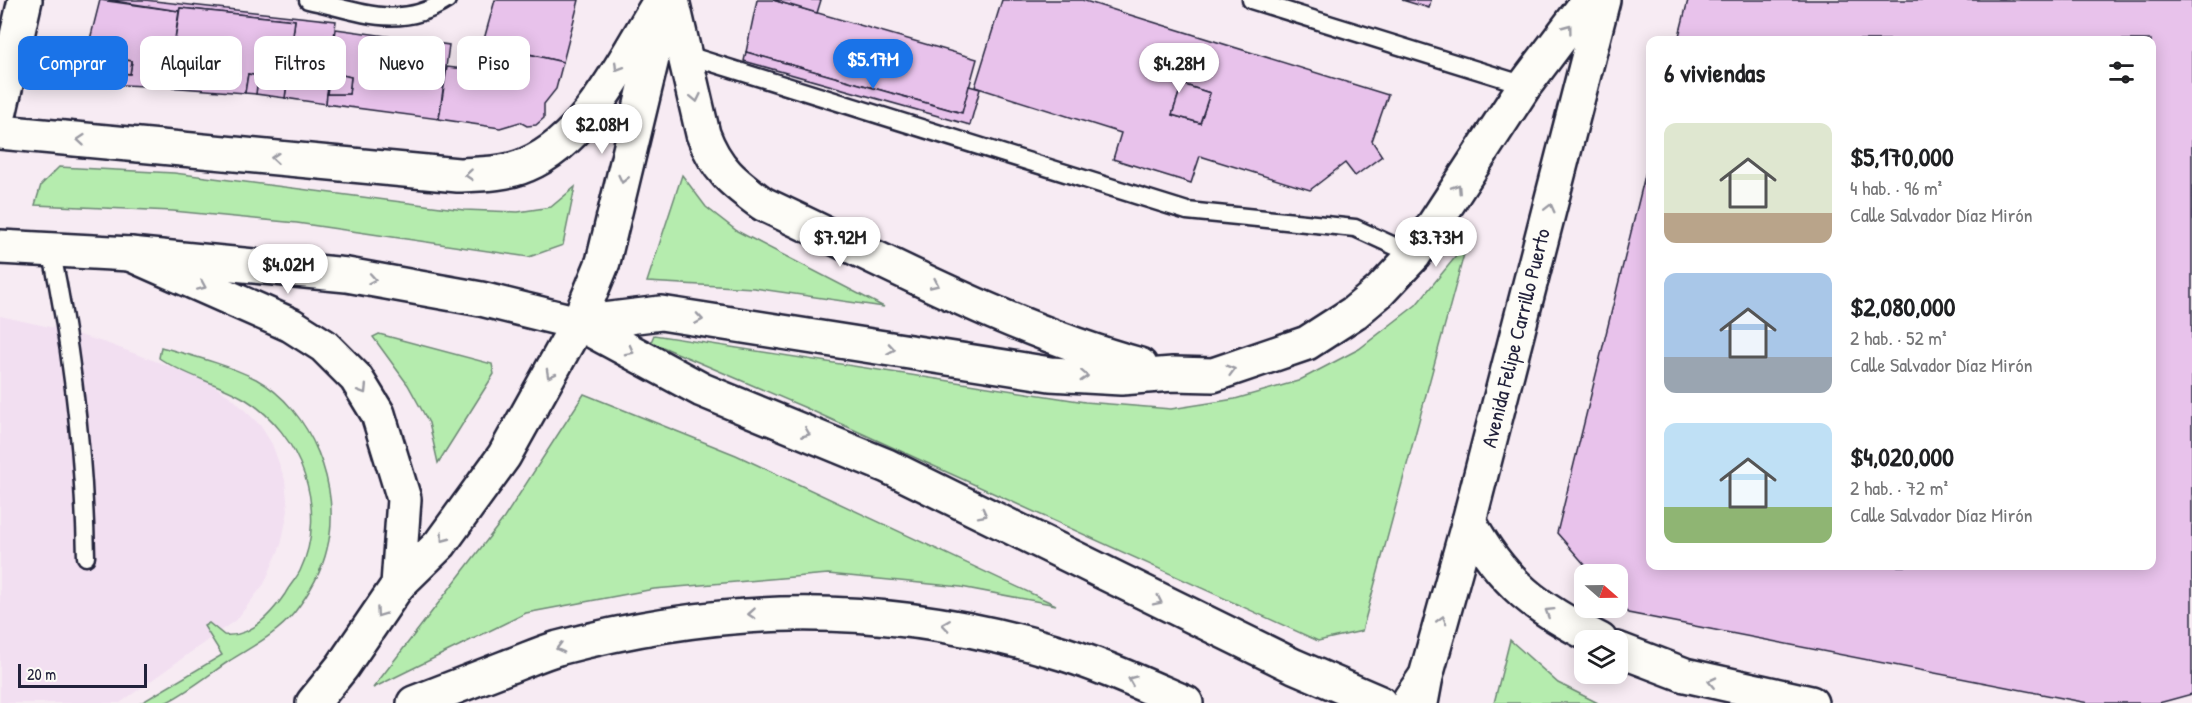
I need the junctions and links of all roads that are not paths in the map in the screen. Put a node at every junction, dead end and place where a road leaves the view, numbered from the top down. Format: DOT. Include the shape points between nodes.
graph roads {
  1 [pos="25,0"];
  2 [pos="308,0"];
  3 [pos="447,0"];
  4 [pos="661,0"];
  5 [pos="666,0"];
  6 [pos="672,0"];
  7 [pos="1251,0"];
  8 [pos="1589,0"];
  9 [pos="1603,0"];
  10 [pos="687,55"];
  11 [pos="1525,85"];
  12 [pos="0,111"];
  13 [pos="0,132"];
  14 [pos="0,247"];
  15 [pos="51,249"];
  16 [pos="130,254"];
  17 [pos="1414,255"];
  18 [pos="578,323"];
  19 [pos="1173,374"];
  20 [pos="1469,521"];
  21 [pos="86,557"];
  22 [pos="398,585"];
  23 [pos="1582,630"];
  24 [pos="1628,653"];
  25 [pos="1424,690"];
  26 [pos="313,703"];
  27 [pos="414,703"];
  28 [pos="1186,703"];
  29 [pos="1380,703"];
  30 [pos="1407,703"];
  31 [pos="1810,703"];
  1 -- 12 [label="main road"];
  2 -- 3 [label="lane" via="390,18 408,18"];
  4 -- 13 [label="main road, one-way" via="576,130 552,152 524,166 492,173 458,175"];
  5 -- 18 [label="main road, one-way" via="603,262"];
  6 -- 10 [label="main road"];
  7 -- 11 [label="lane"];
  11 -- 8 [label="main road, one-way"];
  20 -- 9 [label="main road, Avenida Felipe Carrillo Puerto, one-way"];
  10 -- 17 [label="lane" via="1187,211 1355,228"];
  10 -- 19 [label="main road, one-way" via="710,152 729,180 762,204 1021,324 1084,350"];
  17 -- 11 [label="main road, one-way"];
  14 -- 15 [label="main road"];
  15 -- 16 [label="main road"];
  15 -- 21 [label="lane" via="64,310 83,476"];
  16 -- 18 [label="main road, one-way" via="347,275 481,299"];
  16 -- 22 [label="main road, one-way" via="291,325 324,346 356,378 378,414 404,499"];
  19 -- 17 [label="main road, one-way" via="1213,375 1307,343 1355,312"];
  18 -- 19 [label="main road, one-way" via="661,313 1050,374 1121,378"];
  18 -- 22 [label="main road, one-way" via="504,456 440,544"];
  18 -- 29 [label="main road, one-way" via="702,390 887,466 1294,666"];
  23 -- 20 [label="main road, one-way" via="1543,609 1514,586 1487,554"];
  25 -- 20 [label="main road, Avenida Felipe Carrillo Puerto, one-way"];
  22 -- 26 [label="main road, one-way"];
  31 -- 24 [label="main road, one-way" via="1685,675"];
  25 -- 30 [label="main road, Avenida Felipe Carrillo Puerto"];
  28 -- 27 [label="main road, one-way" via="1053,650 967,628 826,612 665,623 556,648"];
}
